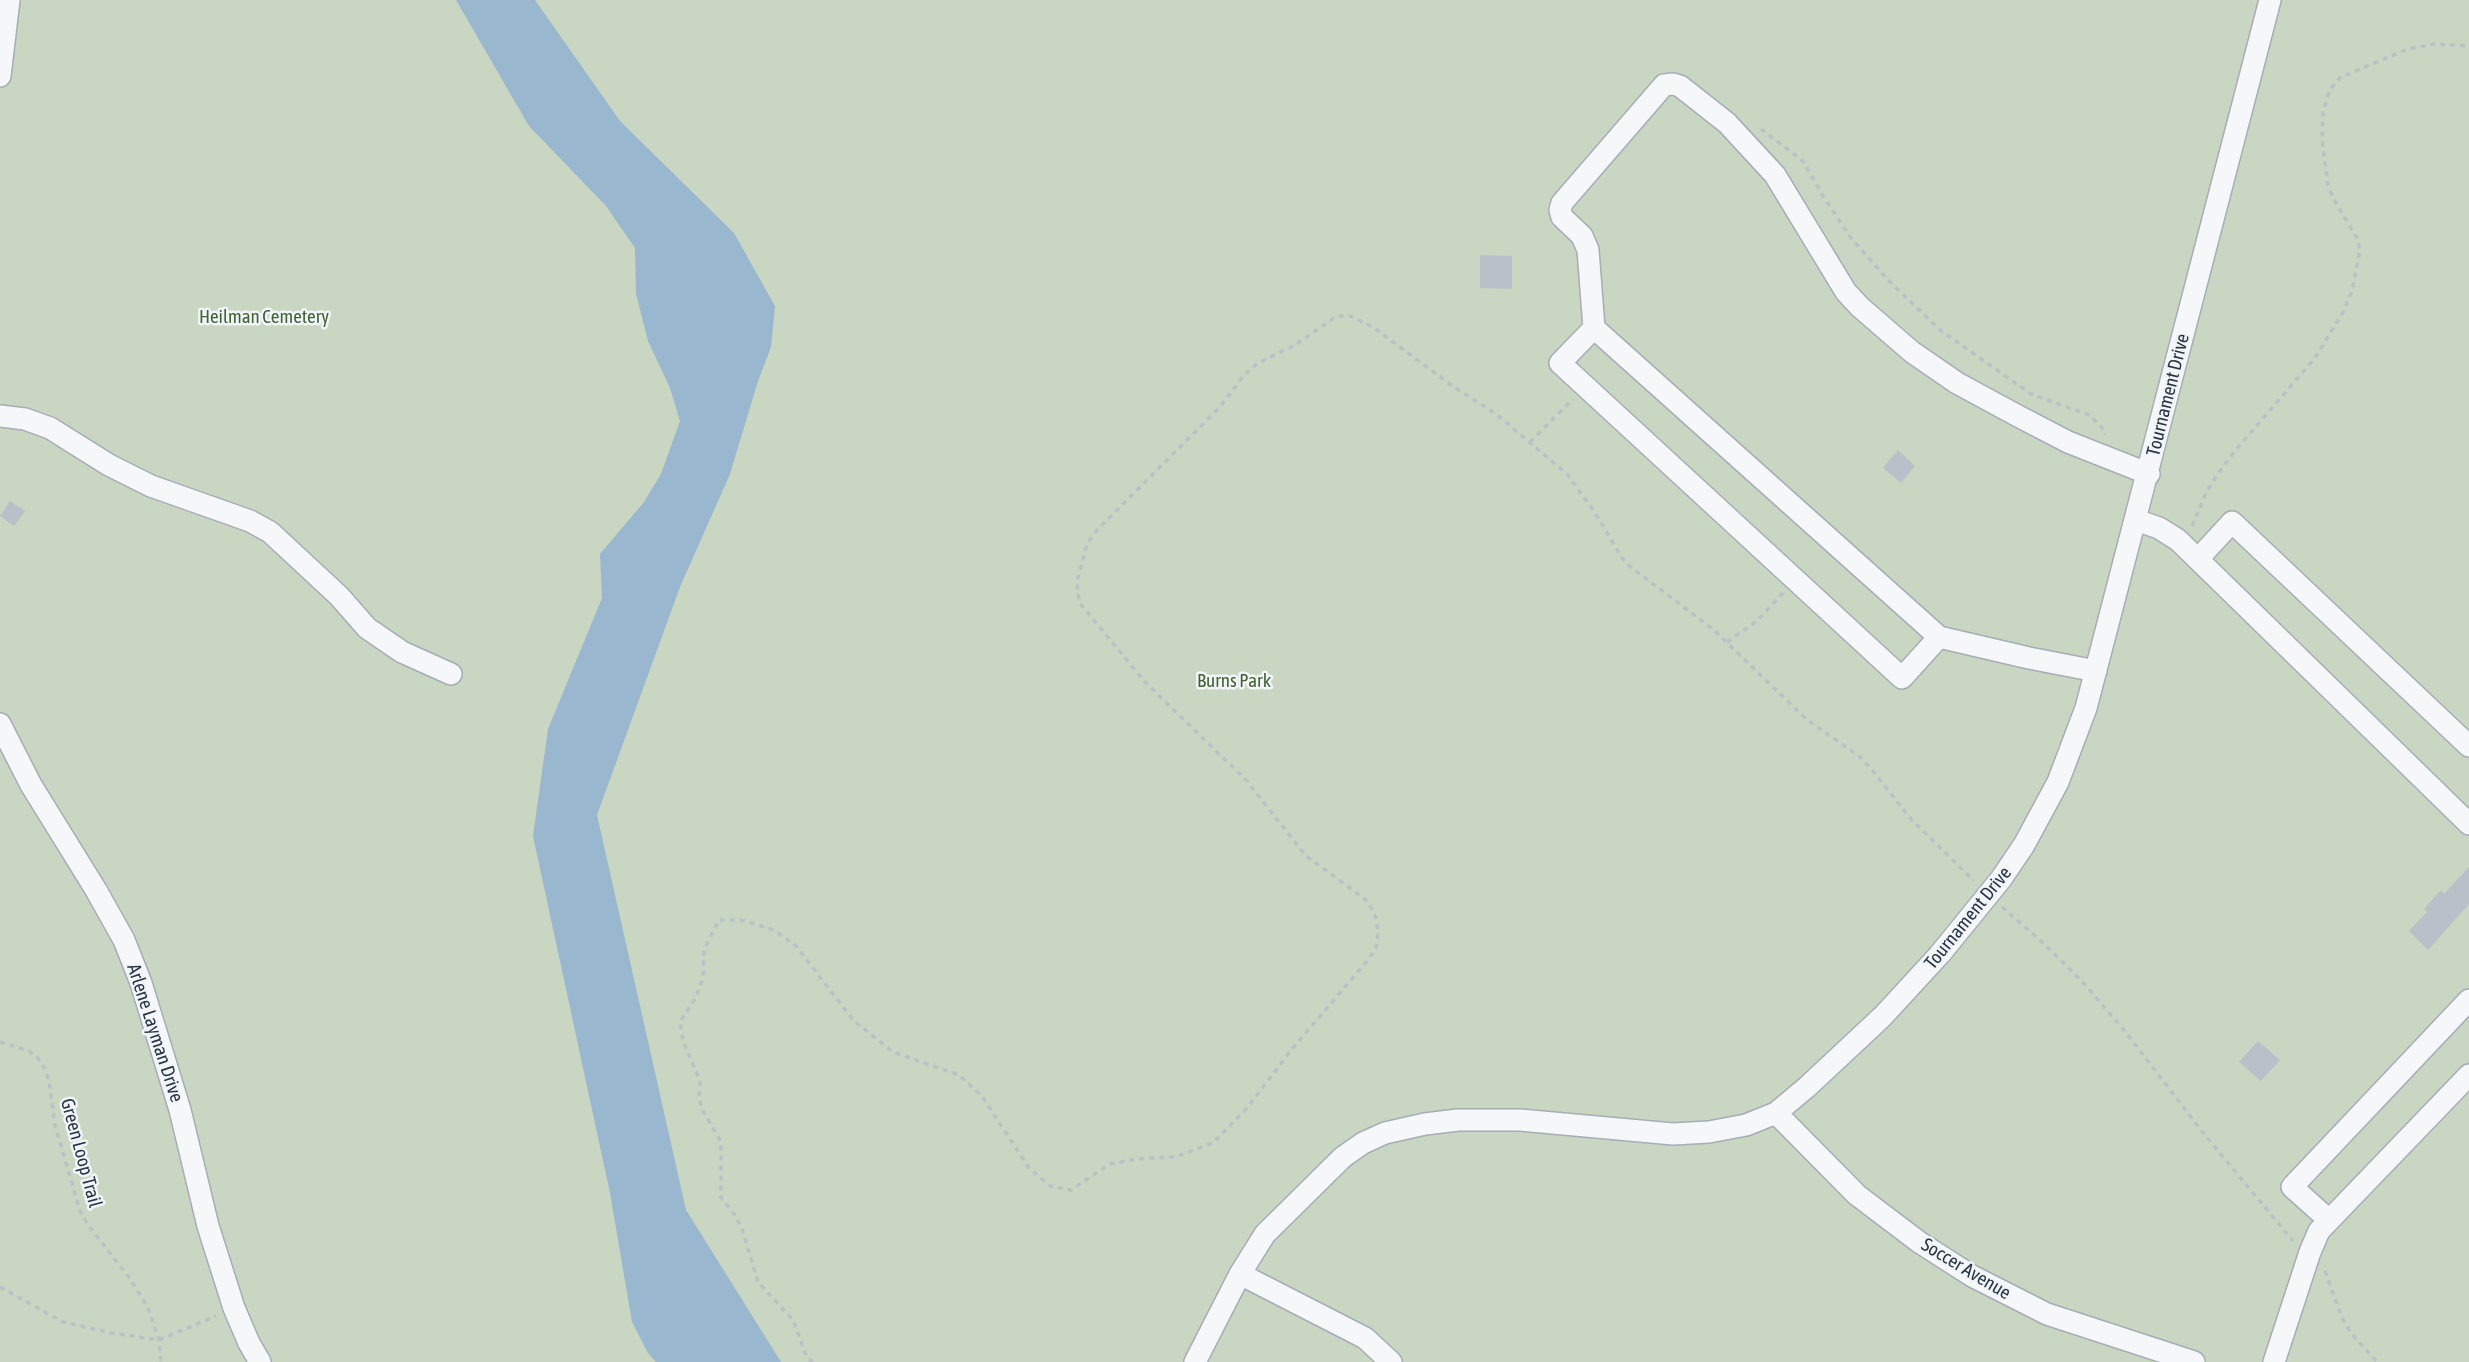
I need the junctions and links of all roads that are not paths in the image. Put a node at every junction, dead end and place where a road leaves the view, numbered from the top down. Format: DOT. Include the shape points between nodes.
graph roads {
  1 [pos="9,0"];
  2 [pos="2270,0"];
  3 [pos="0,76"];
  4 [pos="1594,328"];
  5 [pos="0,416"];
  6 [pos="2148,474"];
  7 [pos="2136,520"];
  8 [pos="2198,559"];
  9 [pos="1939,637"];
  10 [pos="2096,671"];
  11 [pos="451,674"];
  12 [pos="0,724"];
  13 [pos="2469,746"];
  14 [pos="2469,824"];
  15 [pos="2469,1000"];
  16 [pos="2469,1075"];
  17 [pos="1776,1113"];
  18 [pos="2329,1220"];
  19 [pos="1240,1274"];
  20 [pos="2141,1354"];
  21 [pos="260,1362"];
  22 [pos="1195,1362"];
  23 [pos="1391,1362"];
  24 [pos="2194,1362"];
  25 [pos="2273,1362"];
  1 -- 3 [label="street"];
  2 -- 6 [label="street, Tournament Drive"];
  4 -- 6 [label="street" via="1588,250 1582,236 1562,218 1562,203 1664,85 1673,83 1727,123 1775,175 1852,300 1925,363 2068,442"];
  4 -- 9 [label="street"];
  4 -- 9 [label="street" via="1560,363 1902,678"];
  5 -- 11 [label="street" via="50,428 151,486 270,531 375,635"];
  6 -- 7 [label="street, Tournament Drive"];
  7 -- 8 [label="street" via="2159,528"];
  7 -- 10 [label="street, Tournament Drive"];
  8 -- 13 [label="street" via="2232,522"];
  8 -- 14 [label="street"];
  9 -- 10 [label="street"];
  10 -- 17 [label="street, Tournament Drive" via="2057,782 2025,845 1940,954 1883,1016"];
  12 -- 21 [label="street, Arlene Layman Drive" via="124,940 180,1110 208,1226 234,1308"];
  15 -- 18 [label="street" via="2292,1187"];
  16 -- 18 [label="street"];
  17 -- 19 [label="street, Tournament Drive" via="1746,1125 1673,1134 1520,1120 1447,1121 1385,1133 1343,1157 1265,1234"];
  17 -- 20 [label="street, Soccer Avenue" via="1857,1195 1936,1254 1995,1289"];
  18 -- 25 [label="street" via="2310,1252"];
  19 -- 22 [label="street, Tournament Drive"];
  19 -- 23 [label="street" via="1365,1339"];
  20 -- 24 [label="street, Soccer Avenue"];
}
